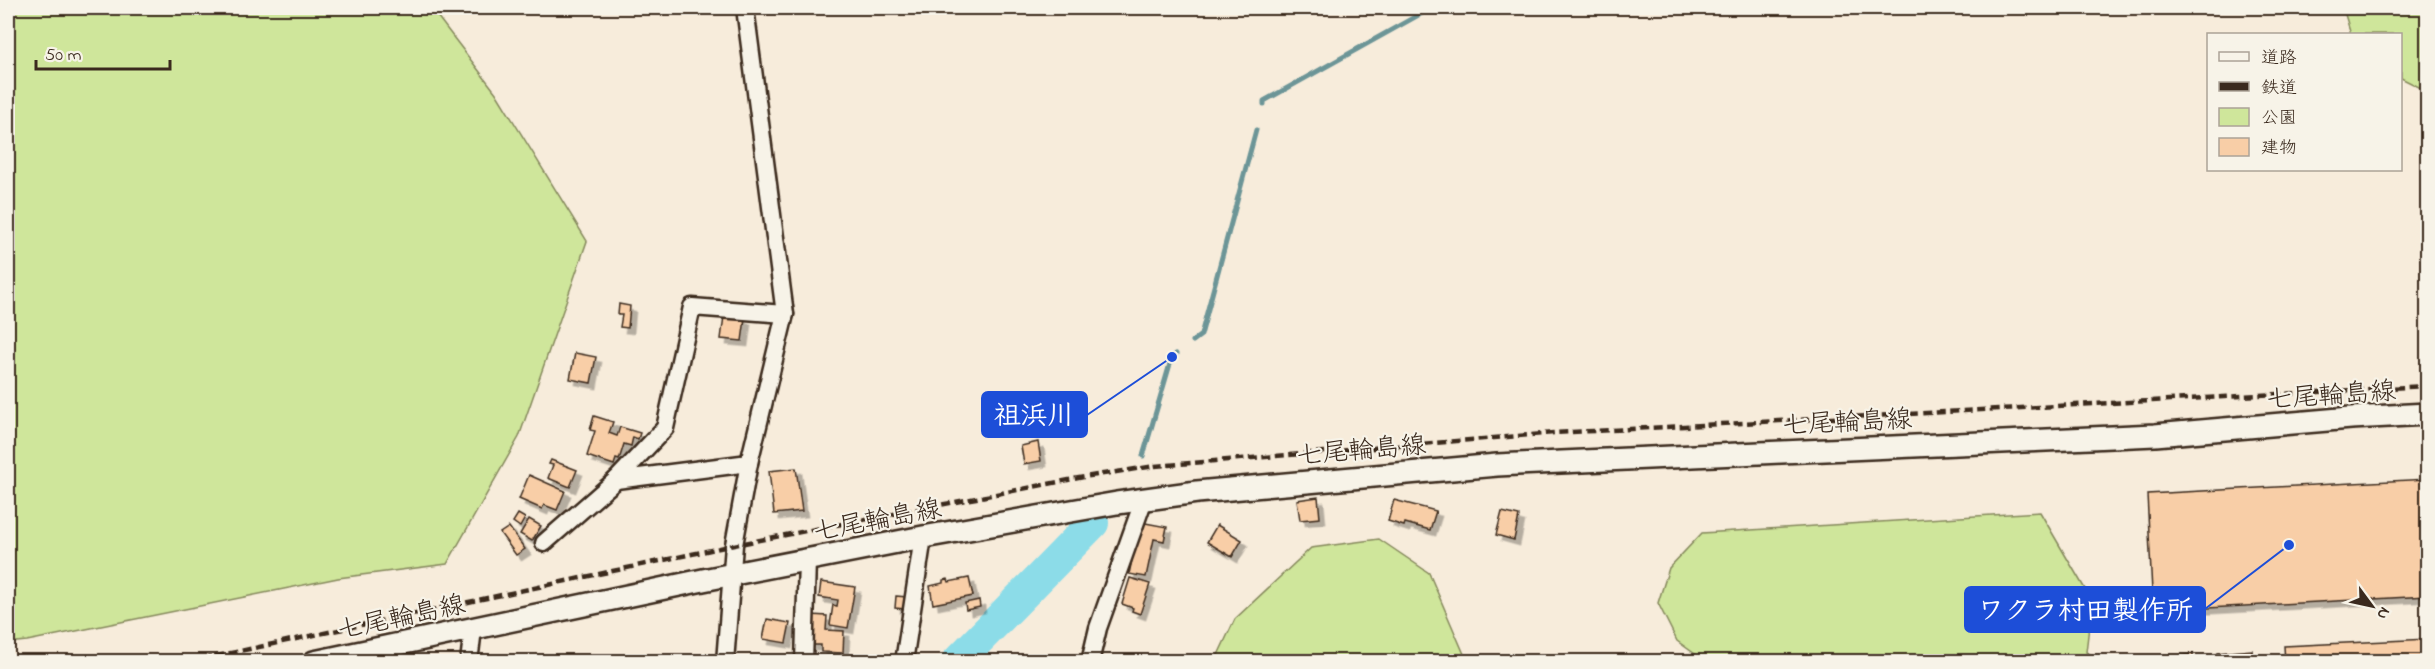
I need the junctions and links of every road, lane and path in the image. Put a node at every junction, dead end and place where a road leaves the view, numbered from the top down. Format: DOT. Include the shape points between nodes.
graph roads {
  1 [pos="744,8"];
  2 [pos="785,314"];
  3 [pos="2427,414"];
  4 [pos="749,463"];
  5 [pos="616,480"];
  6 [pos="1144,499"];
  7 [pos="923,537"];
  8 [pos="544,543"];
  9 [pos="807,560"];
  10 [pos="731,574"];
  11 [pos="473,629"];
  12 [pos="314,662"];
  13 [pos="470,662"];
  14 [pos="725,662"];
  15 [pos="804,662"];
  16 [pos="904,662"];
  17 [pos="1090,662"];
  1 -- 2 [label="street"];
  2 -- 4 [label="street"];
  2 -- 5 [label="street" via="692,308 665,428"];
  3 -- 6 [label="main road, 七尾輪島線" via="2155,435 1497,465 1297,481"];
  4 -- 5 [label="street"];
  4 -- 10 [label="street"];
  5 -- 8 [label="street"];
  6 -- 7 [label="main road, 七尾輪島線"];
  6 -- 17 [label="street" via="1098,628"];
  7 -- 9 [label="main road, 七尾輪島線"];
  7 -- 16 [label="street"];
  9 -- 10 [label="main road, 七尾輪島線"];
  9 -- 15 [label="street"];
  10 -- 11 [label="main road, 七尾輪島線"];
  10 -- 14 [label="street"];
  11 -- 12 [label="main road, 七尾輪島線"];
  11 -- 13 [label="street"];
}
